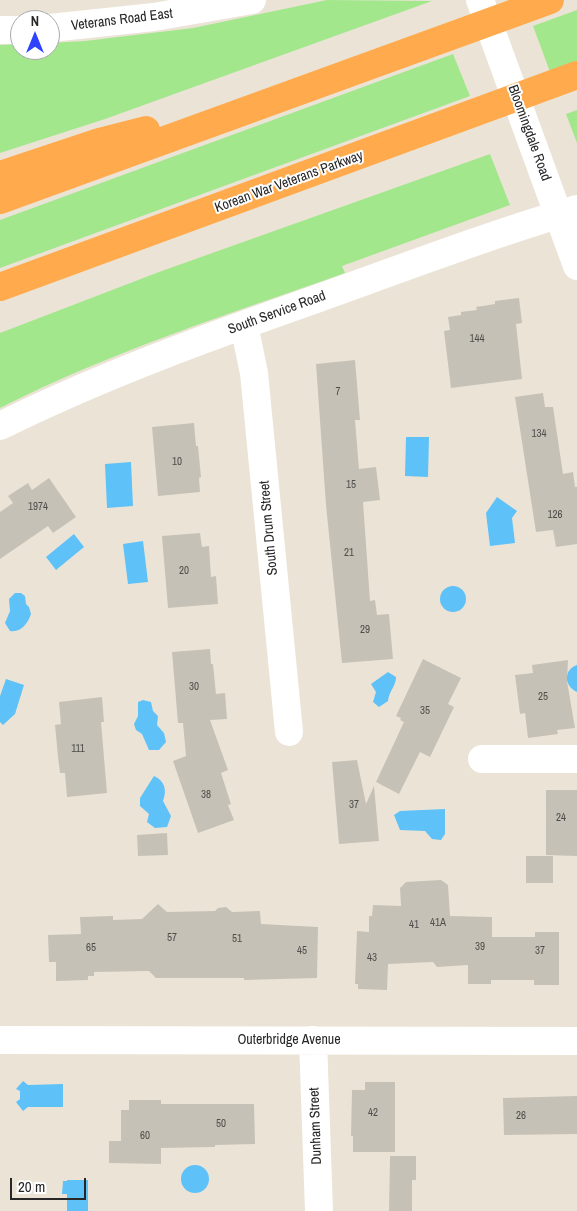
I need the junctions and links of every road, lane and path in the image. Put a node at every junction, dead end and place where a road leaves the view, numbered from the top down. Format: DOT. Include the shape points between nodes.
graph roads {
  1 [pos="252,0"];
  2 [pos="480,0"];
  3 [pos="550,0"];
  4 [pos="60,27"];
  5 [pos="574,76"];
  6 [pos="300,91"];
  7 [pos="0,175"];
  8 [pos="0,200"];
  9 [pos="568,211"];
  10 [pos="178,223"];
  11 [pos="577,266"];
  12 [pos="0,288"];
  13 [pos="0,306"];
  14 [pos="244,325"];
  15 [pos="0,426"];
  16 [pos="289,732"];
  17 [pos="482,759"];
  18 [pos="577,759"];
  19 [pos="0,1040"];
  20 [pos="313,1040"];
  21 [pos="577,1041"];
  22 [pos="319,1211"];
  1 -- 4 [label="street, Veterans Road East" via="154,17"];
  2 -- 9 [label="street, Bloomingdale Road" via="540,162"];
  3 -- 6 [label="highway"];
  5 -- 10 [label="highway, Korean War Veterans Parkway"];
  6 -- 7 [label="highway" via="99,142"];
  6 -- 8 [label="highway"];
  9 -- 11 [label="street, Bloomingdale Road"];
  9 -- 14 [label="street, South Service Road"];
  10 -- 12 [label="highway, Korean War Veterans Parkway"];
  10 -- 13 [label="highway"];
  14 -- 15 [label="street, South Service Road" via="107,376"];
  14 -- 16 [label="street, South Drum Street" via="254,373"];
  17 -- 18 [label="street"];
  19 -- 20 [label="street, Outerbridge Avenue"];
  20 -- 21 [label="street, Outerbridge Avenue"];
  20 -- 22 [label="street, Dunham Street"];
}
